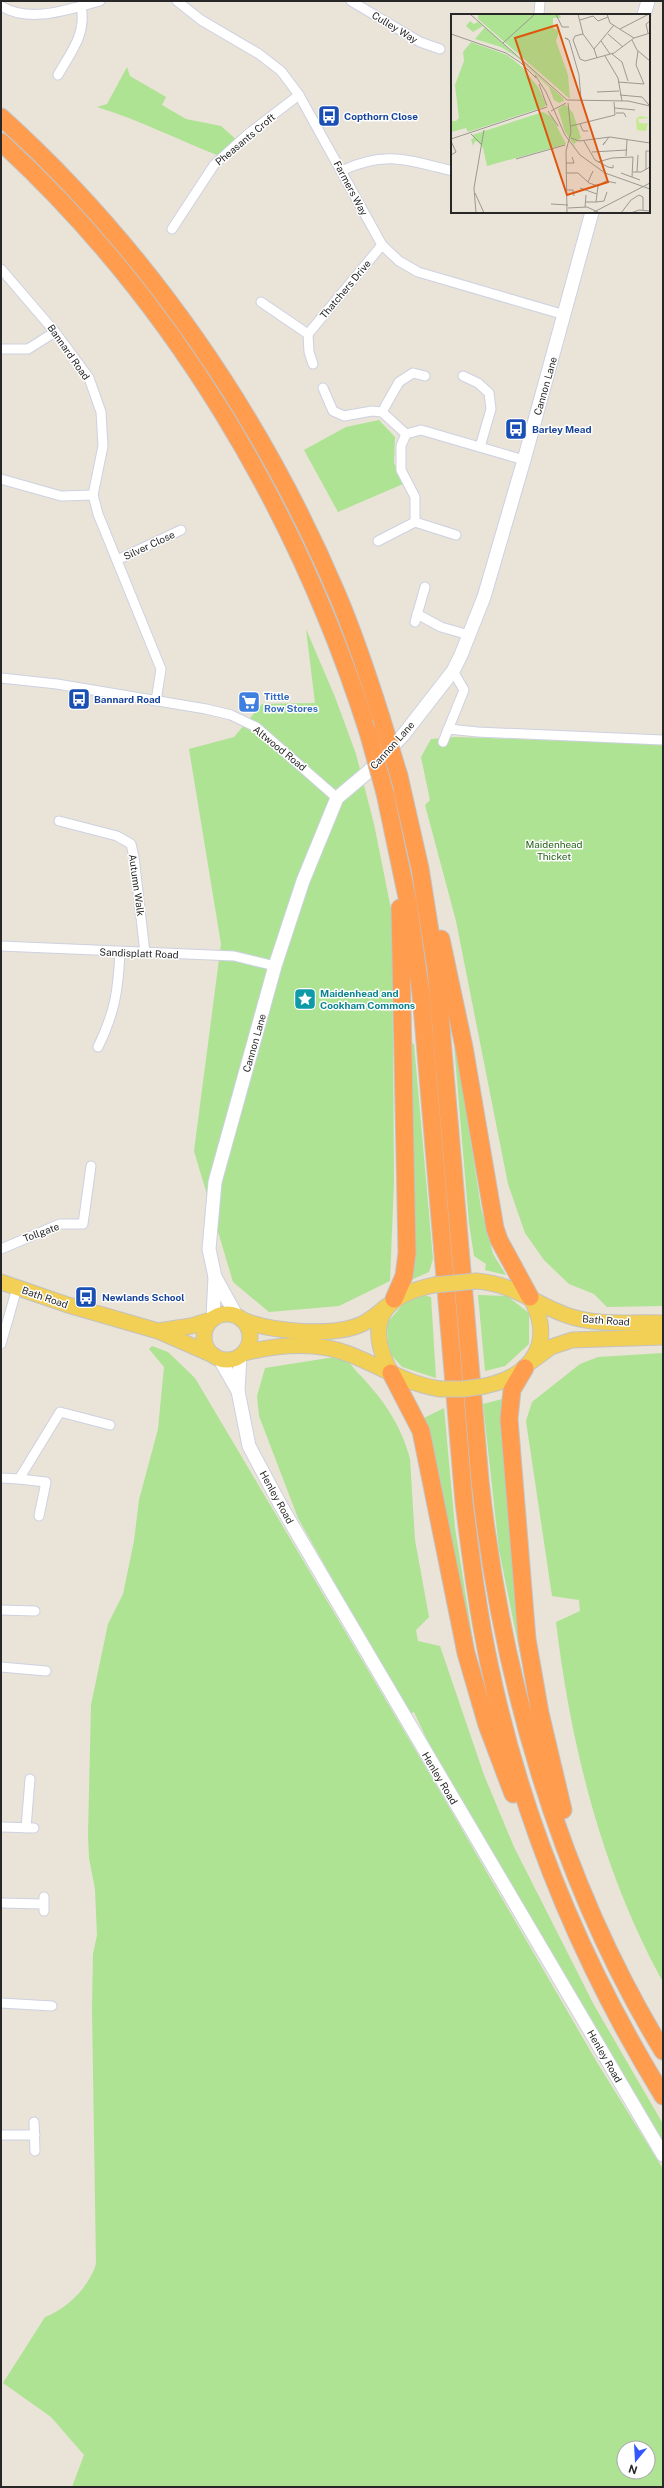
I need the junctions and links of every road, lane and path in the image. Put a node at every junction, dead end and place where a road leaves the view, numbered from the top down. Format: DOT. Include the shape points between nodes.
graph roads {
  1 [pos="100,1"];
  2 [pos="177,1"];
  3 [pos="351,1"];
  4 [pos="540,1"];
  5 [pos="648,1"];
  6 [pos="1,6"];
  7 [pos="80,6"];
  8 [pos="539,14"];
  9 [pos="644,14"];
  10 [pos="440,49"];
  11 [pos="58,75"];
  12 [pos="299,95"];
  13 [pos="1,117"];
  14 [pos="1,142"];
  15 [pos="341,171"];
  16 [pos="451,171"];
  17 [pos="592,213"];
  18 [pos="172,229"];
  19 [pos="382,244"];
  20 [pos="1,269"];
  21 [pos="261,302"];
  22 [pos="565,315"];
  23 [pos="55,332"];
  24 [pos="308,334"];
  25 [pos="1,349"];
  26 [pos="313,364"];
  27 [pos="425,376"];
  28 [pos="463,376"];
  29 [pos="323,388"];
  30 [pos="382,412"];
  31 [pos="406,434"];
  32 [pos="480,447"];
  33 [pos="524,460"];
  34 [pos="1,479"];
  35 [pos="93,495"];
  36 [pos="414,522"];
  37 [pos="181,530"];
  38 [pos="456,535"];
  39 [pos="378,541"];
  40 [pos="117,560"];
  41 [pos="425,587"];
  42 [pos="469,635"];
  43 [pos="453,671"];
  44 [pos="1,678"];
  45 [pos="156,701"];
  46 [pos="448,729"];
  47 [pos="663,740"];
  48 [pos="443,742"];
  49 [pos="337,798"];
  50 [pos="59,821"];
  51 [pos="401,866"];
  52 [pos="420,868"];
  53 [pos="1,946"];
  54 [pos="120,953"];
  55 [pos="145,953"];
  56 [pos="276,966"];
  57 [pos="98,1047"];
  58 [pos="91,1166"];
  59 [pos="1,1249"];
  60 [pos="215,1277"];
  61 [pos="1,1282"];
  62 [pos="17,1288"];
  63 [pos="530,1297"];
  64 [pos="390,1303"];
  65 [pos="240,1317"];
  66 [pos="212,1319"];
  67 [pos="663,1323"];
  68 [pos="158,1331"];
  69 [pos="663,1337"];
  70 [pos="1,1344"];
  71 [pos="242,1354"];
  72 [pos="217,1357"];
  73 [pos="528,1365"];
  74 [pos="391,1373"];
  75 [pos="238,1391"];
  76 [pos="110,1425"];
  77 [pos="1,1478"];
  78 [pos="19,1479"];
  79 [pos="39,1516"];
  80 [pos="1,1610"];
  81 [pos="35,1611"];
  82 [pos="1,1667"];
  83 [pos="46,1671"];
  84 [pos="30,1778"];
  85 [pos="1,1827"];
  86 [pos="549,1867"];
  87 [pos="584,1893"];
  88 [pos="1,1904"];
  89 [pos="43,1904"];
  90 [pos="1,2003"];
  91 [pos="52,2006"];
  92 [pos="663,2051"];
  93 [pos="663,2096"];
  94 [pos="34,2122"];
  95 [pos="1,2135"];
  96 [pos="36,2135"];
  97 [pos="35,2151"];
  98 [pos="663,2156"];
  1 -- 7 [label="street"];
  2 -- 12 [label="street, Farmers Way" via="201,20 259,54 282,71"];
  3 -- 10 [label="street, Culley Way" via="420,42"];
  4 -- 8 [label="street"];
  5 -- 9 [label="street"];
  6 -- 7 [label="street" via="27,15"];
  7 -- 11 [label="street" via="84,19 79,39"];
  12 -- 15 [label="street, Farmers Way"];
  12 -- 18 [label="street, Pheasants Croft" via="248,134 214,165"];
  13 -- 52 [label="highway, bridge" via="47,161 123,245 196,340 238,404 286,487 337,594 382,717 399,776"];
  14 -- 51 [label="highway, bridge" via="70,211 111,258 179,346 234,432 278,510 302,558 350,676 385,793"];
  15 -- 16 [label="street" via="354,164 383,157"];
  15 -- 19 [label="street, Farmers Way"];
  17 -- 22 [label="street, Cannon Lane"];
  19 -- 22 [label="street, Farmers Way" via="399,261 418,272"];
  19 -- 24 [label="street, Thatchers Drive"];
  20 -- 23 [label="street, Bannard Road"];
  21 -- 24 [label="street"];
  22 -- 33 [label="street, Cannon Lane"];
  23 -- 25 [label="street" via="28,349"];
  23 -- 35 [label="street, Bannard Road" via="89,378 100,412 102,446"];
  24 -- 26 [label="street"];
  27 -- 30 [label="street" via="413,373 399,382"];
  28 -- 32 [label="street" via="478,382 490,393 491,409"];
  29 -- 30 [label="street" via="333,411 344,416 372,411"];
  30 -- 31 [label="street"];
  31 -- 32 [label="street" via="421,430"];
  31 -- 36 [label="street" via="401,446 400,470 415,497"];
  32 -- 33 [label="street"];
  33 -- 42 [label="street, Cannon Lane" via="484,597"];
  34 -- 35 [label="street" via="61,496"];
  35 -- 40 [label="street"];
  36 -- 38 [label="street"];
  36 -- 39 [label="street"];
  37 -- 40 [label="street, Silver Close"];
  40 -- 45 [label="street" via="161,669"];
  41 -- 42 [label="street" via="416,618"];
  42 -- 43 [label="street, Cannon Lane"];
  43 -- 46 [label="street" via="464,690"];
  43 -- 49 [label="street, Cannon Lane" via="404,734 364,776"];
  44 -- 45 [label="street, Altwood Road" via="57,684"];
  45 -- 49 [label="street, Altwood Road" via="231,715 256,727"];
  46 -- 47 [label="street"];
  46 -- 48 [label="street"];
  49 -- 56 [label="street, Cannon Lane" via="303,881"];
  50 -- 55 [label="street, Autumn Walk" via="117,836 131,844"];
  51 -- 64 [label="highway" via="407,1253 404,1276"];
  51 -- 86 [label="highway" via="414,936 420,994 459,1448 472,1569 499,1707 522,1792"];
  52 -- 63 [label="highway" via="451,979 495,1228"];
  52 -- 87 [label="highway" via="440,1011 470,1372 489,1551 506,1644 525,1722 555,1817"];
  53 -- 54 [label="street, Sandisplatt Road"];
  54 -- 55 [label="street, Sandisplatt Road"];
  54 -- 57 [label="street" via="118,993 111,1021"];
  55 -- 56 [label="street, Sandisplatt Road" via="234,956"];
  56 -- 60 [label="street, Cannon Lane" via="216,1182 209,1249"];
  58 -- 59 [label="street, Tollgate" via="83,1224 60,1224"];
  60 -- 65 [label="street, Cannon Lane"];
  60 -- 66 [label="street, Cannon Lane"];
  61 -- 62 [label="main road, Bath Road"];
  62 -- 68 [label="main road, Bath Road"];
  62 -- 70 [label="street"];
  63 -- 64 [label="main road, bridge" via="508,1286 476,1281 434,1286"];
  63 -- 67 [label="main road, Bath Road" via="554,1310 584,1320"];
  63 -- 73 [label="main road" via="541,1328 539,1346"];
  64 -- 65 [label="main road" via="361,1324 340,1330 270,1329"];
  64 -- 74 [label="main road" via="381,1321 378,1337 383,1358"];
  65 -- 66 [label="main road" via="224,1313"];
  65 -- 71 [label="main road" via="250,1334 249,1344"];
  66 -- 68 [label="main road, Bath Road" via="191,1326"];
  66 -- 72 [label="main road" via="205,1328 204,1337 208,1350"];
  68 -- 72 [label="main road, Bath Road"];
  69 -- 73 [label="main road, Bath Road" via="572,1340 551,1347"];
  71 -- 72 [label="main road" via="227,1360"];
  71 -- 74 [label="main road" via="278,1346 326,1348 348,1354"];
  71 -- 75 [label="street, Henley Road"];
  72 -- 75 [label="street, Henley Road"];
  73 -- 74 [label="main road, bridge" via="504,1381 463,1389 440,1389 413,1383"];
  73 -- 87 [label="highway" via="512,1390 509,1419 523,1602 540,1713"];
  74 -- 86 [label="highway" via="420,1431 450,1586 487,1726 517,1806"];
  75 -- 98 [label="street, Henley Road" via="249,1446 281,1506"];
  76 -- 78 [label="street" via="60,1412"];
  77 -- 78 [label="street"];
  78 -- 79 [label="street" via="46,1482"];
  80 -- 81 [label="street"];
  82 -- 83 [label="street"];
  84 -- 85 [label="street" via="30,1828"];
  86 -- 93 [label="highway" via="596,1976 630,2041"];
  87 -- 92 [label="highway" via="638,2009"];
  88 -- 89 [label="street"];
  90 -- 91 [label="street"];
  94 -- 96 [label="street"];
  95 -- 96 [label="street"];
  96 -- 97 [label="street"];
}
